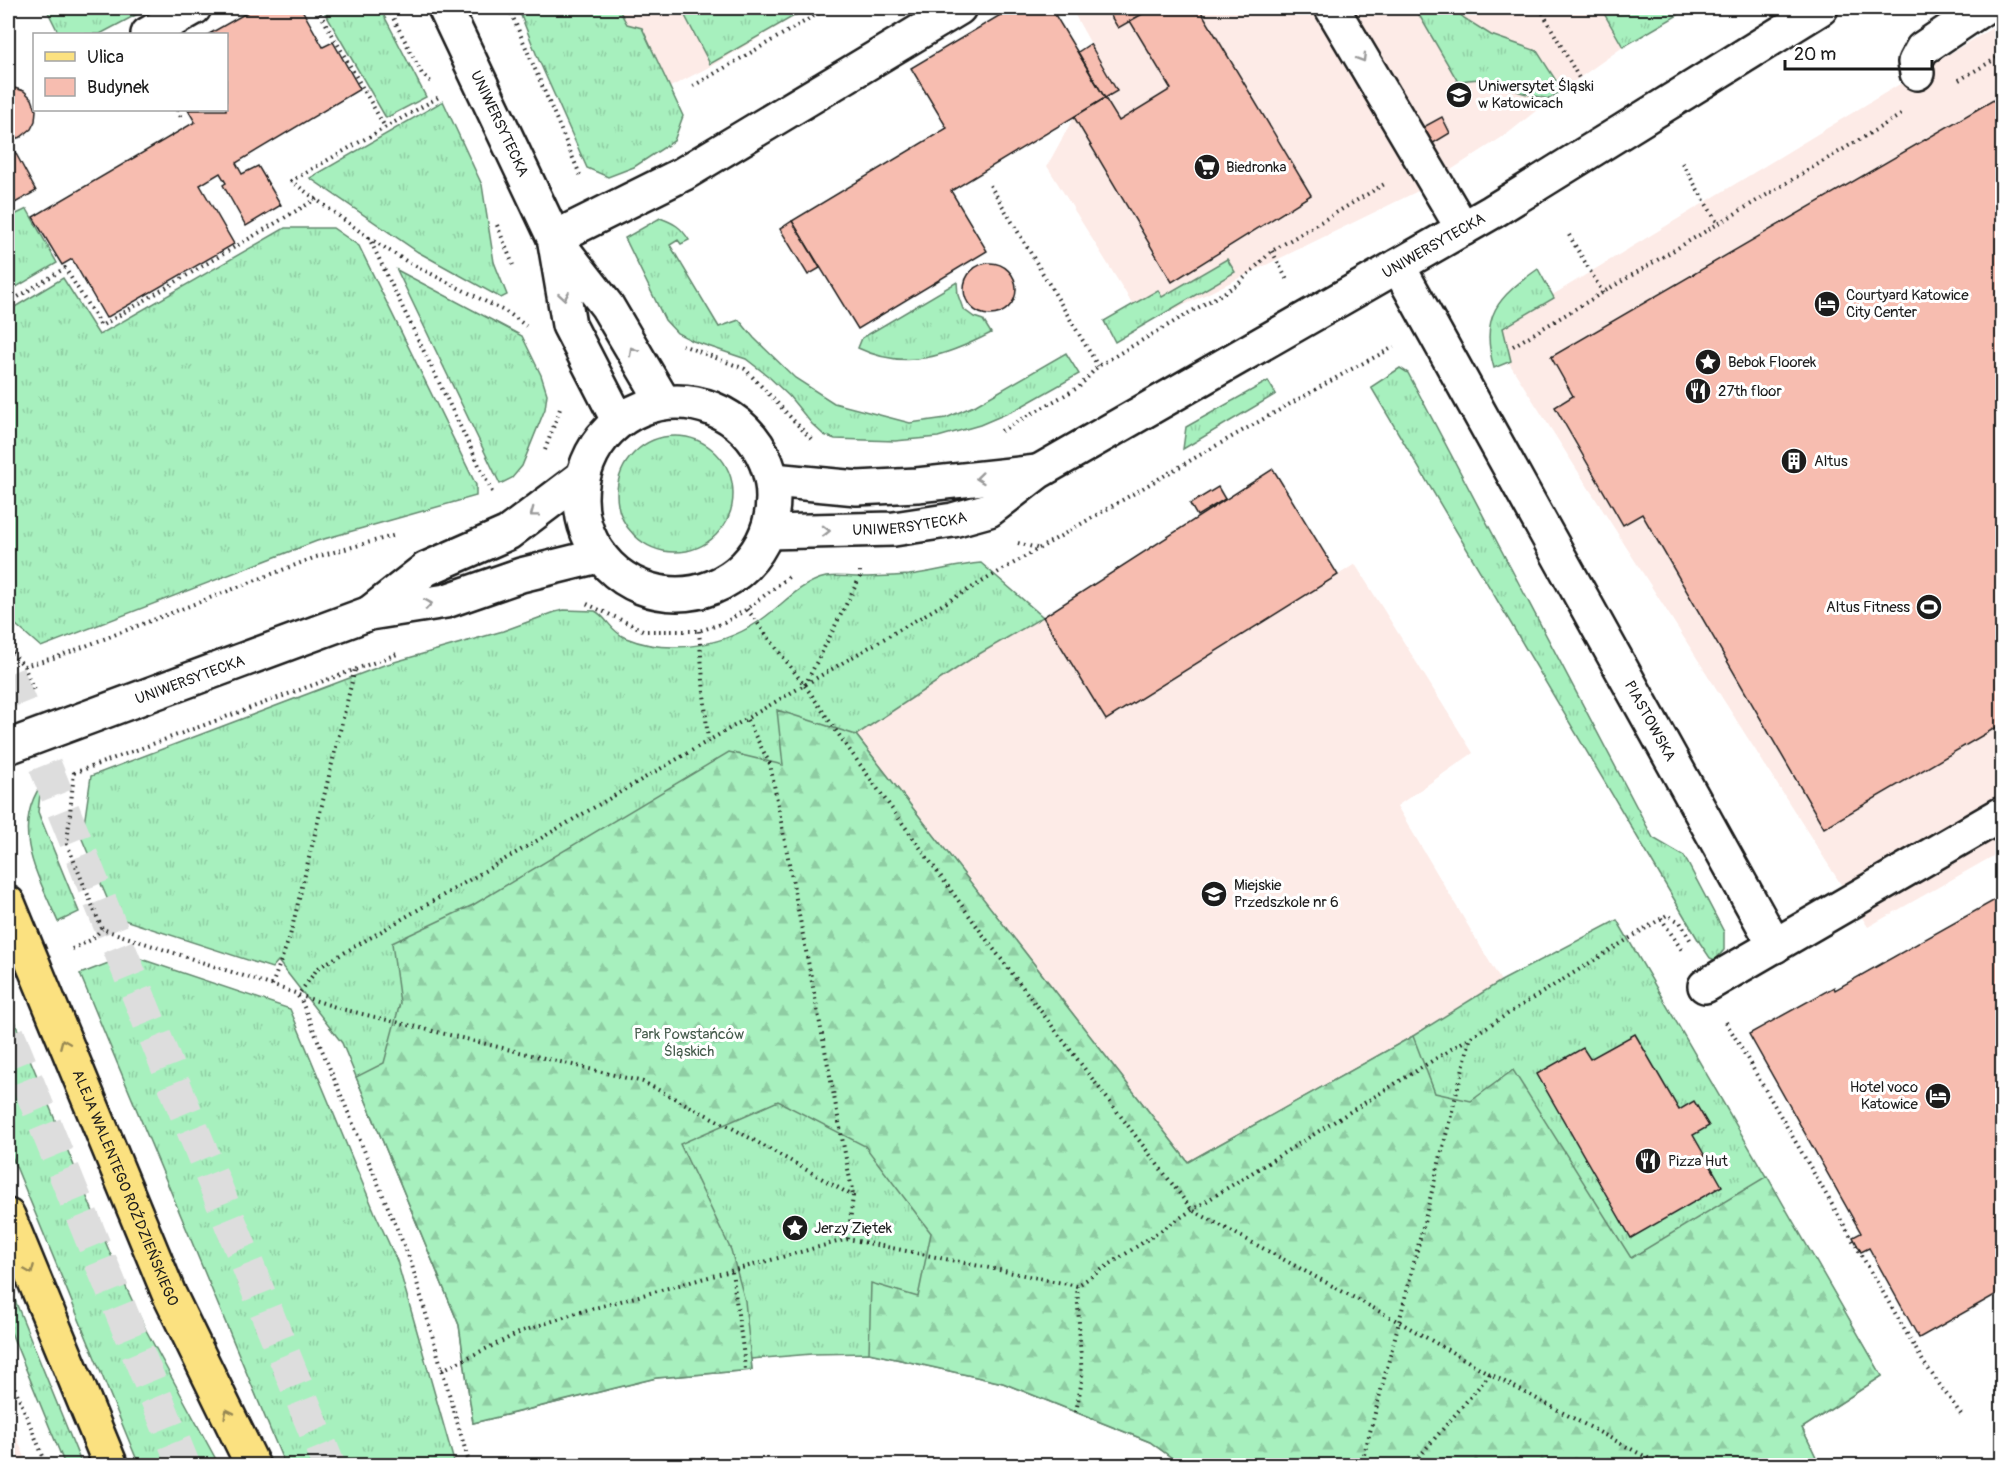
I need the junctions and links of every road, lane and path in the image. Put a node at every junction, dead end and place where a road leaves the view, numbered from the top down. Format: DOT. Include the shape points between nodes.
graph roads {
  1 [pos="194,8"];
  2 [pos="317,8"];
  3 [pos="445,8"];
  4 [pos="509,8"];
  5 [pos="828,8"];
  6 [pos="959,8"];
  7 [pos="1332,8"];
  8 [pos="1540,8"];
  9 [pos="1821,8"];
  10 [pos="1983,8"];
  11 [pos="150,33"];
  12 [pos="2002,55"];
  13 [pos="1917,73"];
  14 [pos="1952,85"];
  15 [pos="693,86"];
  16 [pos="1584,87"];
  17 [pos="445,94"];
  18 [pos="1911,109"];
  19 [pos="178,111"];
  20 [pos="181,117"];
  21 [pos="386,127"];
  22 [pos="1682,162"];
  23 [pos="1390,181"];
  24 [pos="990,185"];
  25 [pos="318,198"];
  26 [pos="599,217"];
  27 [pos="1718,224"];
  28 [pos="1462,229"];
  29 [pos="1569,235"];
  30 [pos="369,238"];
  31 [pos="554,238"];
  32 [pos="1272,251"];
  33 [pos="1398,266"];
  34 [pos="1292,287"];
  35 [pos="1603,293"];
  36 [pos="8,303"];
  37 [pos="533,332"];
  38 [pos="1514,346"];
  39 [pos="1098,366"];
  40 [pos="1341,375"];
  41 [pos="663,401"];
  42 [pos="562,404"];
  43 [pos="618,420"];
  44 [pos="991,434"];
  45 [pos="543,456"];
  46 [pos="1038,472"];
  47 [pos="581,478"];
  48 [pos="773,480"];
  49 [pos="493,494"];
  50 [pos="768,532"];
  51 [pos="396,535"];
  52 [pos="1010,542"];
  53 [pos="1041,549"];
  54 [pos="598,556"];
  55 [pos="792,574"];
  56 [pos="584,603"];
  57 [pos="747,609"];
  58 [pos="370,613"];
  59 [pos="699,631"];
  60 [pos="8,648"];
  61 [pos="400,654"];
  62 [pos="24,666"];
  63 [pos="355,669"];
  64 [pos="30,681"];
  65 [pos="805,686"];
  66 [pos="747,720"];
  67 [pos="708,742"];
  68 [pos="8,747"];
  69 [pos="70,765"];
  70 [pos="74,773"];
  71 [pos="2002,814"];
  72 [pos="8,903"];
  73 [pos="1667,915"];
  74 [pos="1661,918"];
  75 [pos="102,928"];
  76 [pos="1775,946"];
  77 [pos="70,950"];
  78 [pos="272,985"];
  79 [pos="1705,986"];
  80 [pos="298,995"];
  81 [pos="1471,1035"];
  82 [pos="853,1196"];
  83 [pos="1192,1210"];
  84 [pos="8,1216"];
  85 [pos="848,1239"];
  86 [pos="732,1272"];
  87 [pos="1077,1286"];
  88 [pos="1400,1322"];
  89 [pos="442,1370"];
  90 [pos="745,1370"];
  91 [pos="8,1371"];
  92 [pos="1490,1374"];
  93 [pos="1076,1412"];
  94 [pos="1963,1418"];
  95 [pos="47,1466"];
  96 [pos="111,1466"];
  97 [pos="253,1466"];
  98 [pos="470,1466"];
  99 [pos="1361,1466"];
  100 [pos="1411,1466"];
  101 [pos="1663,1466"];
  1 -- 11 [label="street"];
  2 -- 21 [label="path"];
  3 -- 31 [label="street, UNIWERSYTECKA"];
  4 -- 26 [label="path"];
  5 -- 15 [label="path"];
  6 -- 26 [label="street" via="683,174"];
  7 -- 28 [label="street, one-way"];
  8 -- 16 [label="path"];
  9 -- 28 [label="street, UNIWERSYTECKA"];
  10 -- 13 [label="street" via="1922,49 1915,62"];
  12 -- 14 [label="path"];
  17 -- 21 [label="path"];
  18 -- 27 [label="path"];
  19 -- 20 [label="path"];
  21 -- 25 [label="path" via="291,181"];
  22 -- 27 [label="path"];
  23 -- 32 [label="path"];
  24 -- 39 [label="path"];
  25 -- 30 [label="path"];
  25 -- 36 [label="path" via="101,326 65,268"];
  26 -- 31 [label="street"];
  27 -- 35 [label="path"];
  28 -- 33 [label="street, UNIWERSYTECKA"];
  29 -- 35 [label="path"];
  30 -- 37 [label="path" via="510,314"];
  30 -- 49 [label="path"];
  41 -- 31 [label="street, UNIWERSYTECKA, one-way" via="608,306"];
  31 -- 43 [label="street, UNIWERSYTECKA, one-way" via="569,325"];
  32 -- 34 [label="path"];
  32 -- 39 [label="path" via="1238,285"];
  33 -- 46 [label="street, UNIWERSYTECKA"];
  33 -- 76 [label="street, PIASTOWSKA"];
  35 -- 38 [label="path"];
  39 -- 44 [label="path" via="1079,387"];
  40 -- 53 [label="path"];
  41 -- 43 [label="street"];
  41 -- 48 [label="street" via="688,401 715,408 743,426 764,456"];
  42 -- 45 [label="path"];
  43 -- 47 [label="street" via="599,438"];
  46 -- 48 [label="street, UNIWERSYTECKA, one-way" via="857,488"];
  50 -- 46 [label="street, UNIWERSYTECKA, one-way" via="894,529 953,520 989,510"];
  47 -- 54 [label="street" via="582,522"];
  47 -- 58 [label="street, UNIWERSYTECKA, one-way" via="508,533 426,569"];
  48 -- 50 [label="street" via="775,506"];
  50 -- 54 [label="street" via="750,562 712,588 670,596 621,578"];
  51 -- 62 [label="path" via="316,558 57,657"];
  52 -- 53 [label="path"];
  53 -- 65 [label="path"];
  58 -- 54 [label="street, UNIWERSYTECKA, one-way" via="446,601 521,575"];
  55 -- 57 [label="path"];
  56 -- 59 [label="path" via="645,631"];
  57 -- 59 [label="path" via="724,623"];
  57 -- 65 [label="path"];
  58 -- 68 [label="street, UNIWERSYTECKA"];
  59 -- 67 [label="path"];
  60 -- 62 [label="path"];
  61 -- 63 [label="path"];
  62 -- 64 [label="path"];
  63 -- 70 [label="path"];
  63 -- 78 [label="path" via="290,936"];
  65 -- 66 [label="path"];
  65 -- 83 [label="path" via="989,943"];
  66 -- 67 [label="path"];
  66 -- 82 [label="path" via="770,764"];
  67 -- 80 [label="path" via="318,968"];
  69 -- 70 [label="path"];
  70 -- 75 [label="path" via="67,844"];
  71 -- 76 [label="street"];
  97 -- 72 [label="main road, ALEJA WALENTEGO ROŹDZIEŃSKIEGO, one-way" via="169,1294"];
  73 -- 74 [label="path"];
  74 -- 79 [label="path"];
  74 -- 81 [label="path"];
  75 -- 77 [label="path" via="91,940"];
  75 -- 78 [label="path"];
  76 -- 79 [label="street"];
  78 -- 80 [label="path"];
  79 -- 94 [label="path" via="1923,1363"];
  80 -- 82 [label="path" via="642,1082"];
  80 -- 89 [label="path" via="411,1262"];
  81 -- 83 [label="path"];
  81 -- 88 [label="path"];
  82 -- 85 [label="path"];
  83 -- 87 [label="path"];
  83 -- 88 [label="path"];
  84 -- 96 [label="main road, one-way"];
  85 -- 86 [label="path"];
  85 -- 87 [label="path"];
  86 -- 89 [label="path" via="523,1331"];
  86 -- 90 [label="path"];
  87 -- 93 [label="path" via="1082,1380"];
  88 -- 92 [label="path"];
  88 -- 99 [label="path"];
  89 -- 98 [label="path"];
  91 -- 95 [label="path"];
  92 -- 100 [label="path"];
  92 -- 101 [label="path"];
}
